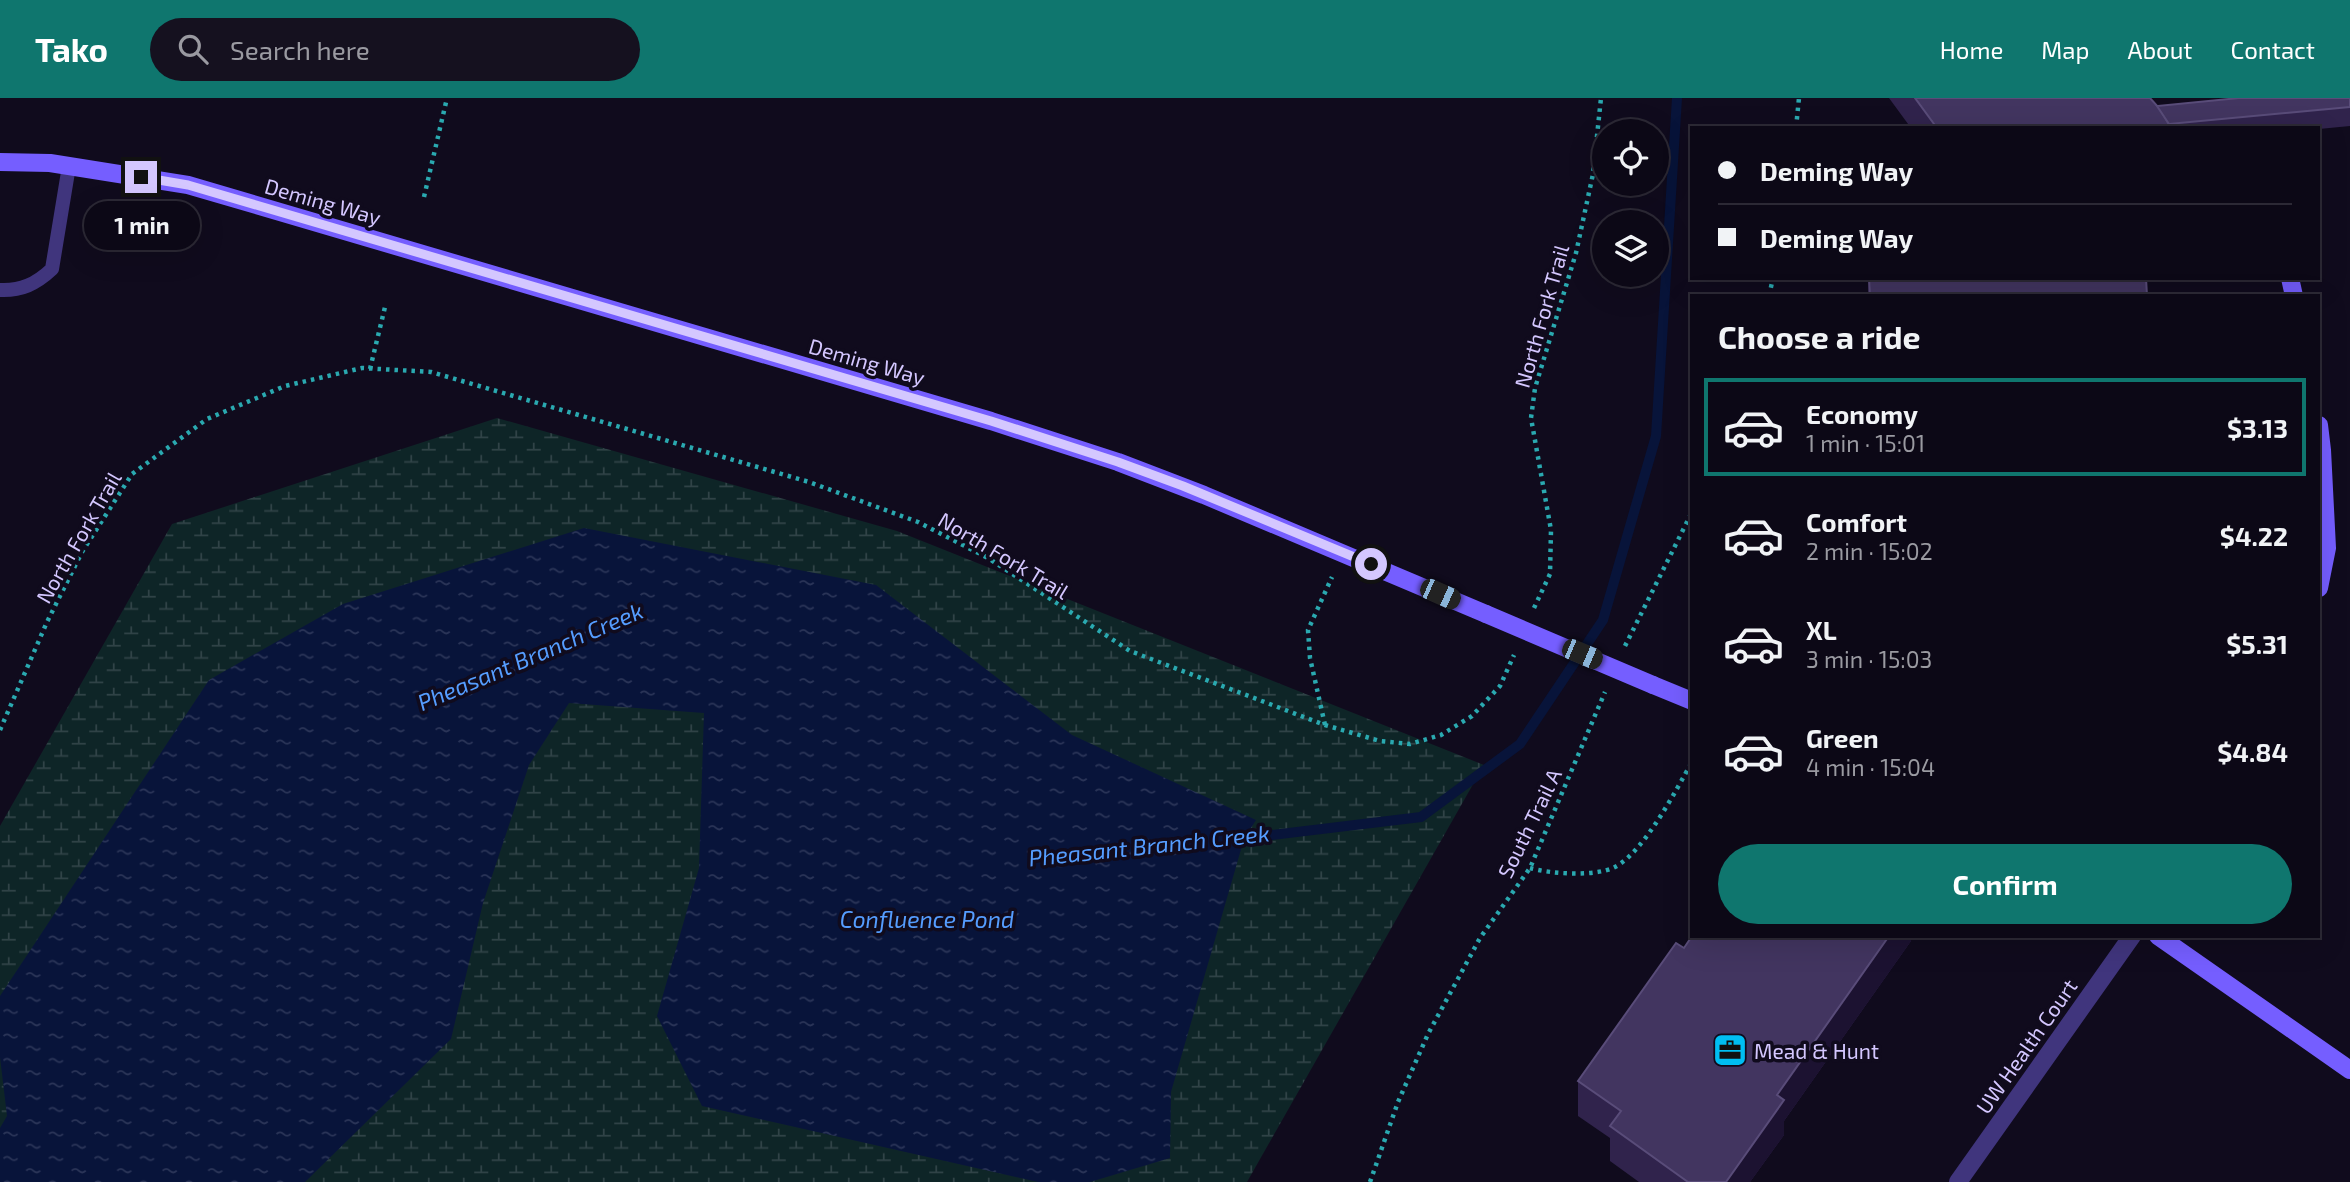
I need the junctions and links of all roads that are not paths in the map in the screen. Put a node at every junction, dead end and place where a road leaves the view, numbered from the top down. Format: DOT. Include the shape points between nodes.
graph roads {
  1 [pos="0,162"];
  2 [pos="69,166"];
  3 [pos="0,290"];
  4 [pos="2320,433"];
  5 [pos="2320,583"];
  6 [pos="1690,700"];
  7 [pos="2131,938"];
  8 [pos="2161,938"];
  9 [pos="2350,1070"];
  10 [pos="1958,1182"];
  1 -- 2 [label="street, Deming Way"];
  2 -- 3 [label="lane" via="51,269 40,281 16,291"];
  2 -- 6 [label="street, Deming Way, bridge" via="188,185 991,421 1204,495"];
  4 -- 5 [label="street" via="2327,548"];
  7 -- 10 [label="street, UW Health Court"];
  8 -- 9 [label="street"];
}
